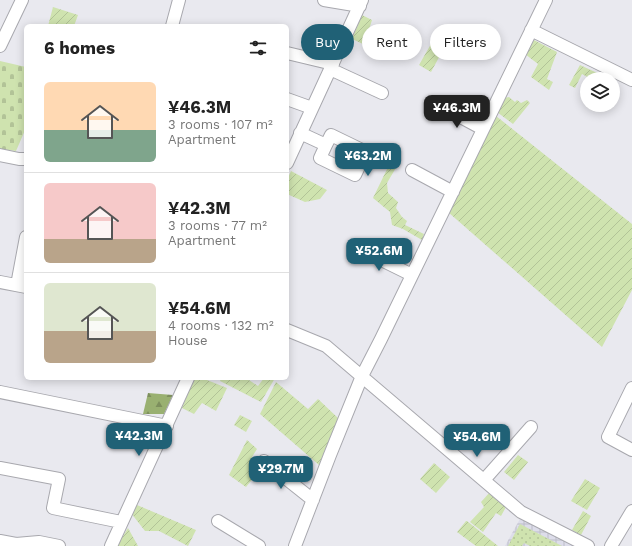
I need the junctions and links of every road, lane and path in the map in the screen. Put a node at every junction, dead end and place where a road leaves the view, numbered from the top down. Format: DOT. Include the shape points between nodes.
graph roads {
  1 [pos="22,0"];
  2 [pos="179,0"];
  3 [pos="324,0"];
  4 [pos="546,0"];
  5 [pos="361,3"];
  6 [pos="173,24"];
  7 [pos="531,30"];
  8 [pos="0,46"];
  9 [pos="289,54"];
  10 [pos="332,67"];
  11 [pos="632,80"];
  12 [pos="382,93"];
  13 [pos="289,100"];
  14 [pos="442,107"];
  15 [pos="312,108"];
  16 [pos="483,129"];
  17 [pos="300,133"];
  18 [pos="326,145"];
  19 [pos="290,147"];
  20 [pos="0,155"];
  21 [pos="24,159"];
  22 [pos="412,170"];
  23 [pos="453,192"];
  24 [pos="357,248"];
  25 [pos="24,257"];
  26 [pos="412,275"];
  27 [pos="0,282"];
  28 [pos="21,286"];
  29 [pos="289,331"];
  30 [pos="362,376"];
  31 [pos="187,380"];
  32 [pos="632,388"];
  33 [pos="0,392"];
  34 [pos="167,426"];
  35 [pos="531,427"];
  36 [pos="632,450"];
  37 [pos="264,461"];
  38 [pos="0,468"];
  39 [pos="484,480"];
  40 [pos="312,500"];
  41 [pos="632,511"];
  42 [pos="218,521"];
  43 [pos="121,522"];
  44 [pos="0,541"];
  45 [pos="59,546"];
  46 [pos="111,546"];
  47 [pos="259,546"];
  48 [pos="296,546"];
  49 [pos="588,546"];
  50 [pos="611,546"];
  1 -- 8 [label="street"];
  2 -- 6 [label="street"];
  3 -- 5 [label="street"];
  4 -- 7 [label="street"];
  5 -- 10 [label="street"];
  7 -- 11 [label="street"];
  7 -- 16 [label="street"];
  9 -- 10 [label="street"];
  10 -- 12 [label="street"];
  10 -- 15 [label="street"];
  13 -- 15 [label="street"];
  14 -- 16 [label="street"];
  15 -- 17 [label="street"];
  16 -- 23 [label="street"];
  17 -- 18 [label="street"];
  17 -- 19 [label="street"];
  20 -- 21 [label="street"];
  22 -- 23 [label="street"];
  23 -- 26 [label="street"];
  24 -- 26 [label="street"];
  25 -- 28 [label="street"];
  26 -- 30 [label="street"];
  27 -- 28 [label="street"];
  29 -- 30 [label="street" via="326,346"];
  30 -- 39 [label="street"];
  30 -- 40 [label="street"];
  31 -- 34 [label="street"];
  32 -- 36 [label="street" via="608,437"];
  33 -- 34 [label="street"];
  34 -- 43 [label="street"];
  35 -- 39 [label="street"];
  37 -- 40 [label="street"];
  38 -- 43 [label="street" via="59,479 53,508"];
  39 -- 49 [label="street" via="521,512"];
  40 -- 48 [label="street"];
  41 -- 50 [label="street"];
  42 -- 47 [label="street"];
  43 -- 46 [label="street"];
  44 -- 45 [label="street" via="16,544 39,542"];
}
